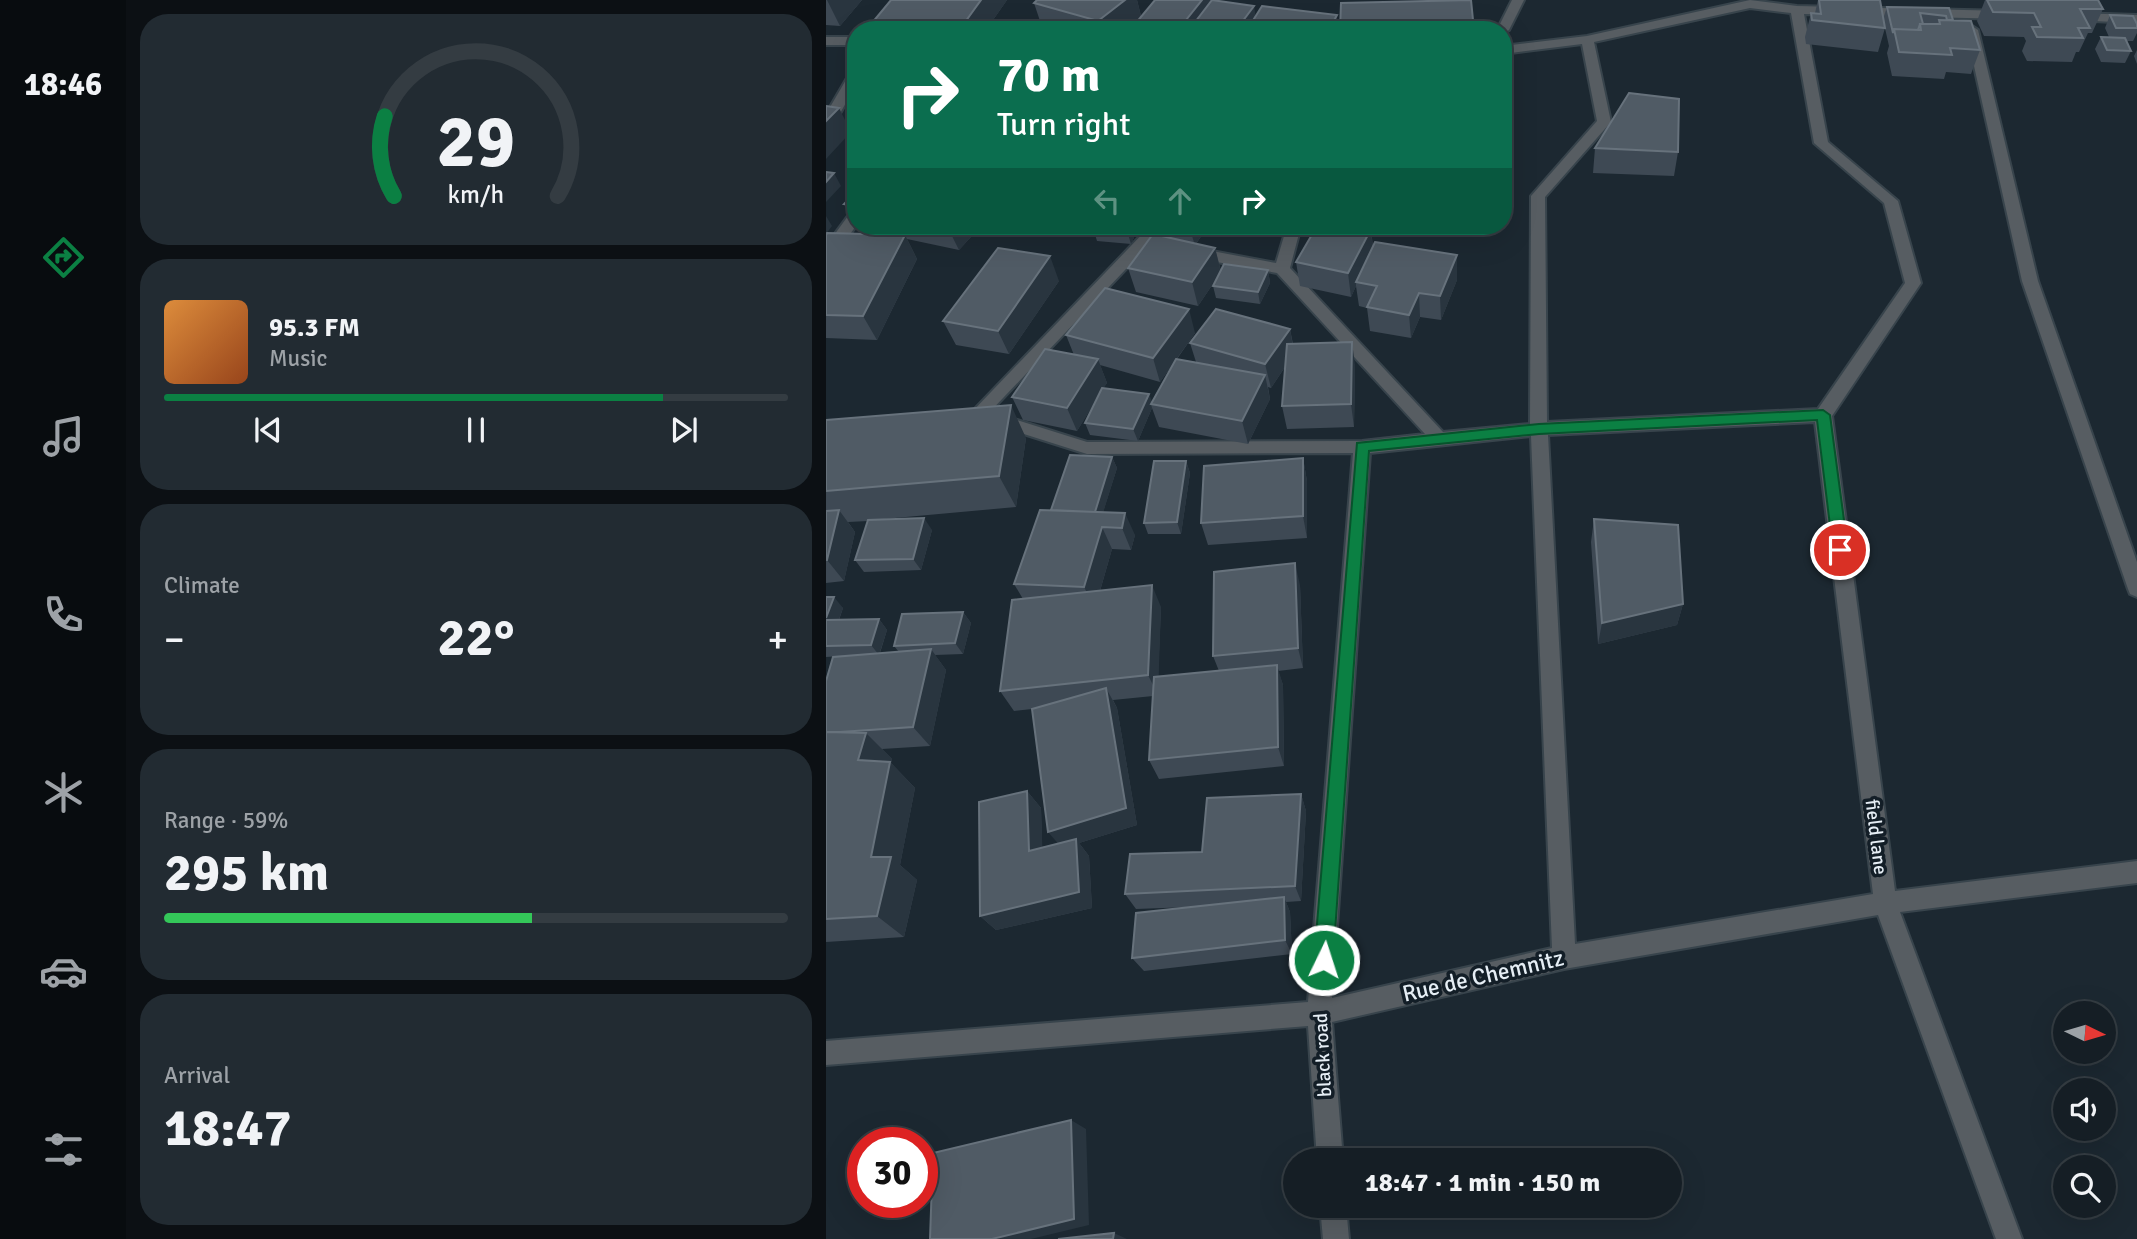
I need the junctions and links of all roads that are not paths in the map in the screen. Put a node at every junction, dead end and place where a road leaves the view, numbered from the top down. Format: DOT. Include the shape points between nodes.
graph roads {
  1 [pos="1518,0"];
  2 [pos="1732,0"];
  3 [pos="1955,0"];
  4 [pos="1751,2"];
  5 [pos="1797,10"];
  6 [pos="1968,13"];
  7 [pos="2020,15"];
  8 [pos="2059,16"];
  9 [pos="2137,19"];
  10 [pos="1508,21"];
  11 [pos="847,40"];
  12 [pos="1587,40"];
  13 [pos="826,41"];
  14 [pos="1512,49"];
  15 [pos="847,89"];
  16 [pos="826,121"];
  17 [pos="847,228"];
  18 [pos="1149,235"];
  19 [pos="1291,235"];
  20 [pos="1141,243"];
  21 [pos="826,257"];
  22 [pos="1282,269"];
  23 [pos="1823,415"];
  24 [pos="1539,429"];
  25 [pos="1439,439"];
  26 [pos="1362,447"];
  27 [pos="2137,589"];
  28 [pos="2137,872"];
  29 [pos="1885,903"];
  30 [pos="1564,957"];
  31 [pos="1320,1013"];
  32 [pos="826,1054"];
  33 [pos="1329,1148"];
  34 [pos="1335,1218"];
  35 [pos="1336,1239"];
  36 [pos="2009,1239"];
  1 -- 10 [label="street"];
  2 -- 4 [label="street"];
  3 -- 6 [label="street"];
  4 -- 5 [label="street"];
  4 -- 12 [label="street"];
  5 -- 6 [label="street"];
  5 -- 23 [label="street" via="1821,144 1891,201 1913,283"];
  6 -- 7 [label="street"];
  6 -- 27 [label="street" via="2030,281"];
  8 -- 9 [label="street"];
  11 -- 13 [label="street"];
  12 -- 14 [label="street"];
  12 -- 24 [label="street" via="1604,122 1538,196"];
  15 -- 16 [label="street"];
  17 -- 21 [label="street"];
  18 -- 20 [label="street"];
  19 -- 22 [label="street"];
  20 -- 22 [label="street"];
  20 -- 26 [label="street" via="971,415 1087,448"];
  22 -- 25 [label="street"];
  23 -- 24 [label="street"];
  23 -- 29 [label="street, field lane"];
  24 -- 25 [label="street"];
  24 -- 30 [label="street"];
  25 -- 26 [label="street"];
  26 -- 31 [label="street, black road"];
  28 -- 29 [label="street, Rue de Chemnitz"];
  29 -- 30 [label="street, Rue de Chemnitz"];
  29 -- 36 [label="street, field lane"];
  30 -- 31 [label="street, Rue de Chemnitz"];
  31 -- 32 [label="street, Rue de Chemnitz"];
  31 -- 33 [label="street, black road"];
  34 -- 35 [label="street"];
}
